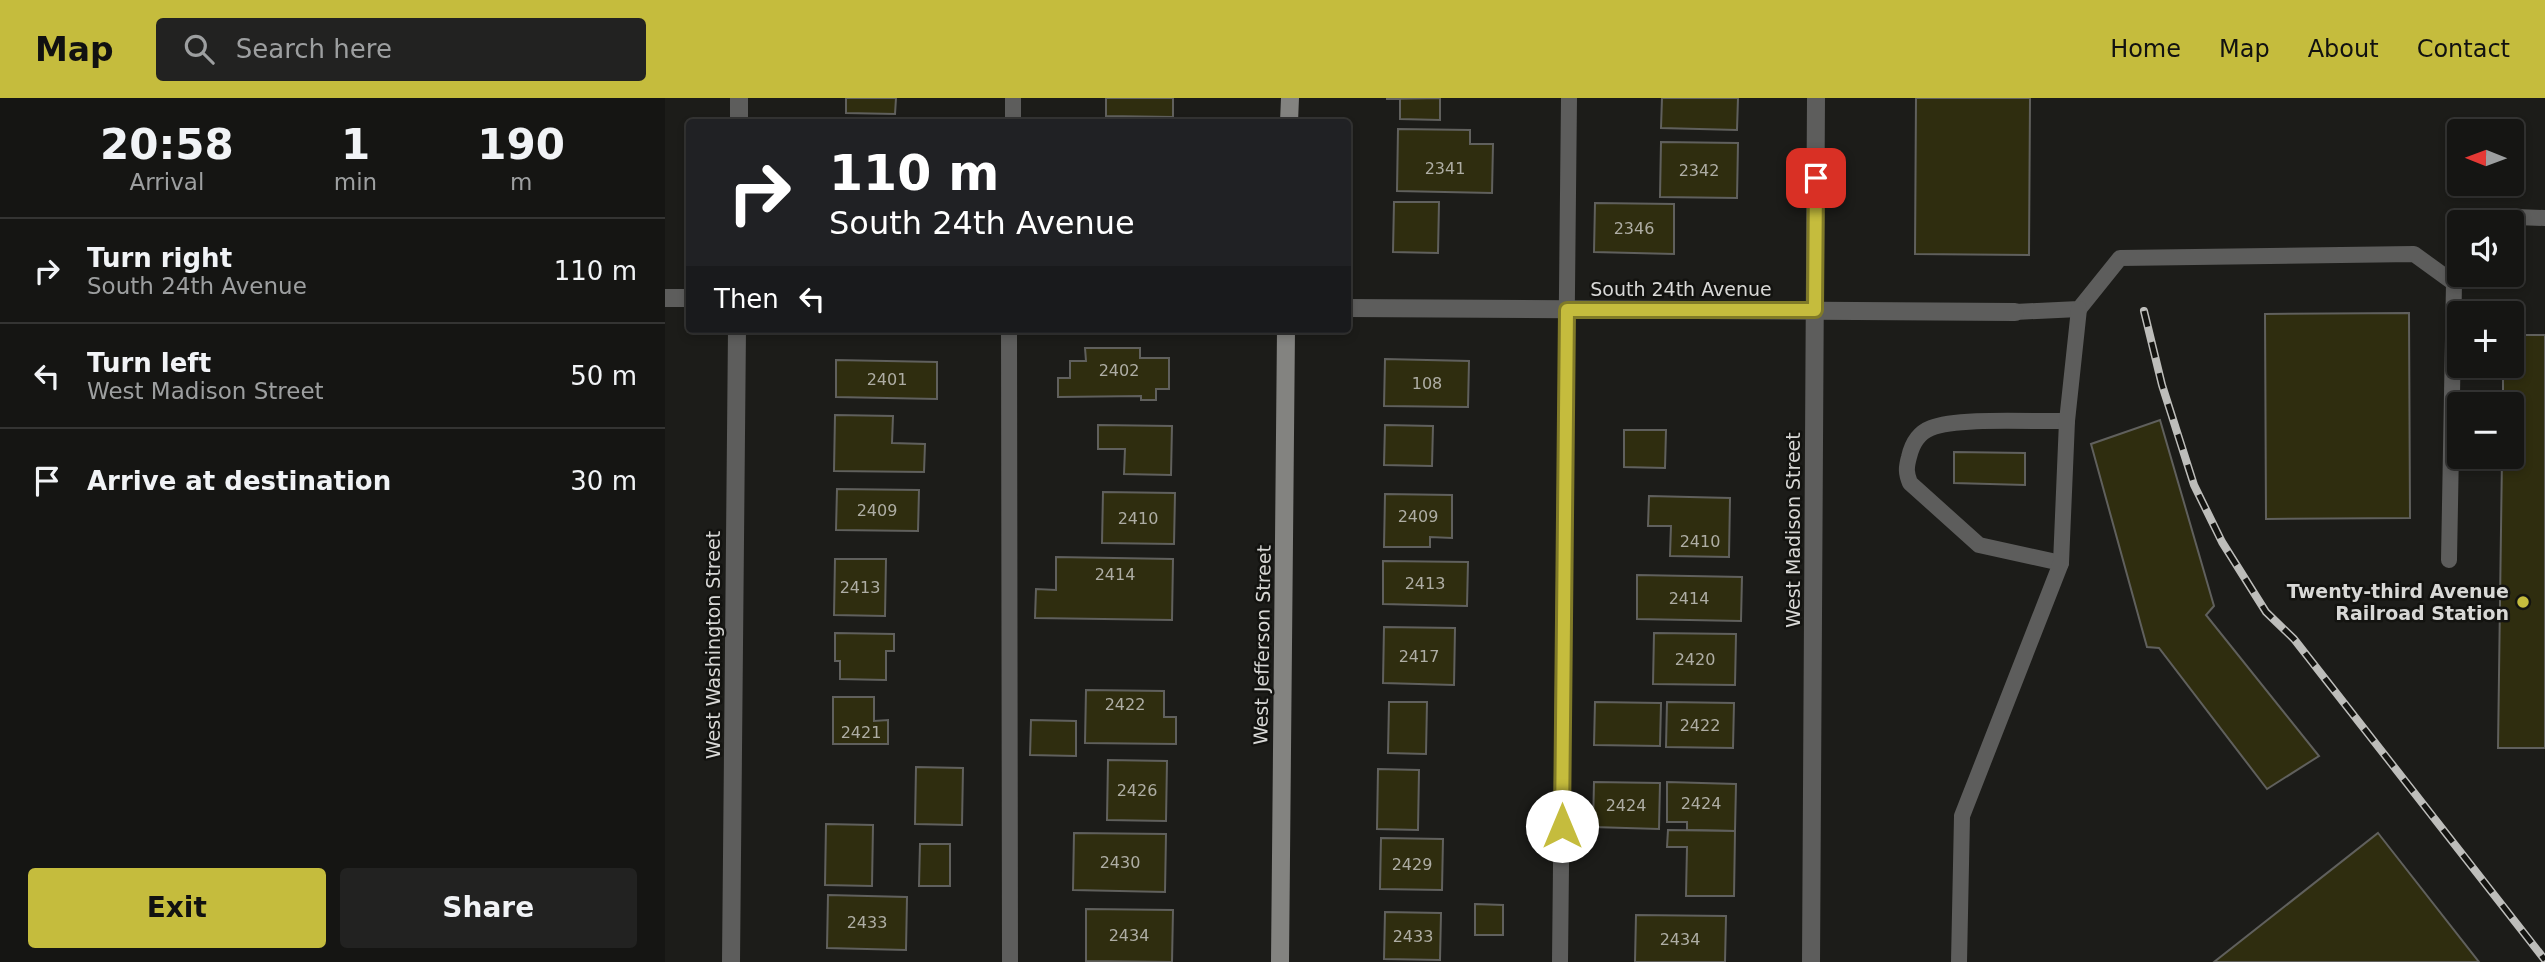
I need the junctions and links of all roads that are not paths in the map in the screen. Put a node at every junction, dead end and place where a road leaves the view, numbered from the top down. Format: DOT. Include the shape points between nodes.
graph roads {
  1 [pos="739,98"];
  2 [pos="1013,98"];
  3 [pos="1290,98"];
  4 [pos="1569,98"];
  5 [pos="1817,98"];
  6 [pos="739,119"];
  7 [pos="1013,119"];
  8 [pos="1289,119"];
  9 [pos="2524,217"];
  10 [pos="2545,218"];
  11 [pos="2447,273"];
  12 [pos="2456,287"];
  13 [pos="665,298"];
  14 [pos="686,298"];
  15 [pos="1351,308"];
  16 [pos="2079,309"];
  17 [pos="1567,310"];
  18 [pos="1815,310"];
  19 [pos="2015,312"];
  20 [pos="737,333"];
  21 [pos="1009,333"];
  22 [pos="1286,333"];
  23 [pos="2067,421"];
  24 [pos="2449,560"];
  25 [pos="2061,563"];
  26 [pos="731,962"];
  27 [pos="1010,962"];
  28 [pos="1280,962"];
  29 [pos="1560,962"];
  30 [pos="1811,962"];
  31 [pos="1959,962"];
  1 -- 6 [label="street"];
  2 -- 7 [label="lane"];
  3 -- 8 [label="street"];
  4 -- 17 [label="lane"];
  5 -- 18 [label="street, West Madison Street"];
  9 -- 10 [label="lane"];
  11 -- 16 [label="lane" via="2414,254 2120,258"];
  12 -- 24 [label="lane"];
  13 -- 14 [label="street"];
  15 -- 17 [label="street, South 24th Avenue"];
  16 -- 19 [label="lane"];
  16 -- 23 [label="lane"];
  17 -- 18 [label="street, South 24th Avenue"];
  17 -- 29 [label="lane"];
  18 -- 19 [label="street, South 24th Avenue"];
  18 -- 30 [label="street, West Madison Street"];
  20 -- 26 [label="street, West Washington Street"];
  21 -- 27 [label="lane"];
  22 -- 28 [label="street, West Jefferson Street"];
  23 -- 25 [label="lane"];
  23 -- 25 [label="lane" via="1955,423 1931,428 1918,437 1905,472 1910,483 1979,545"];
  25 -- 31 [label="lane" via="1962,816"];
}
